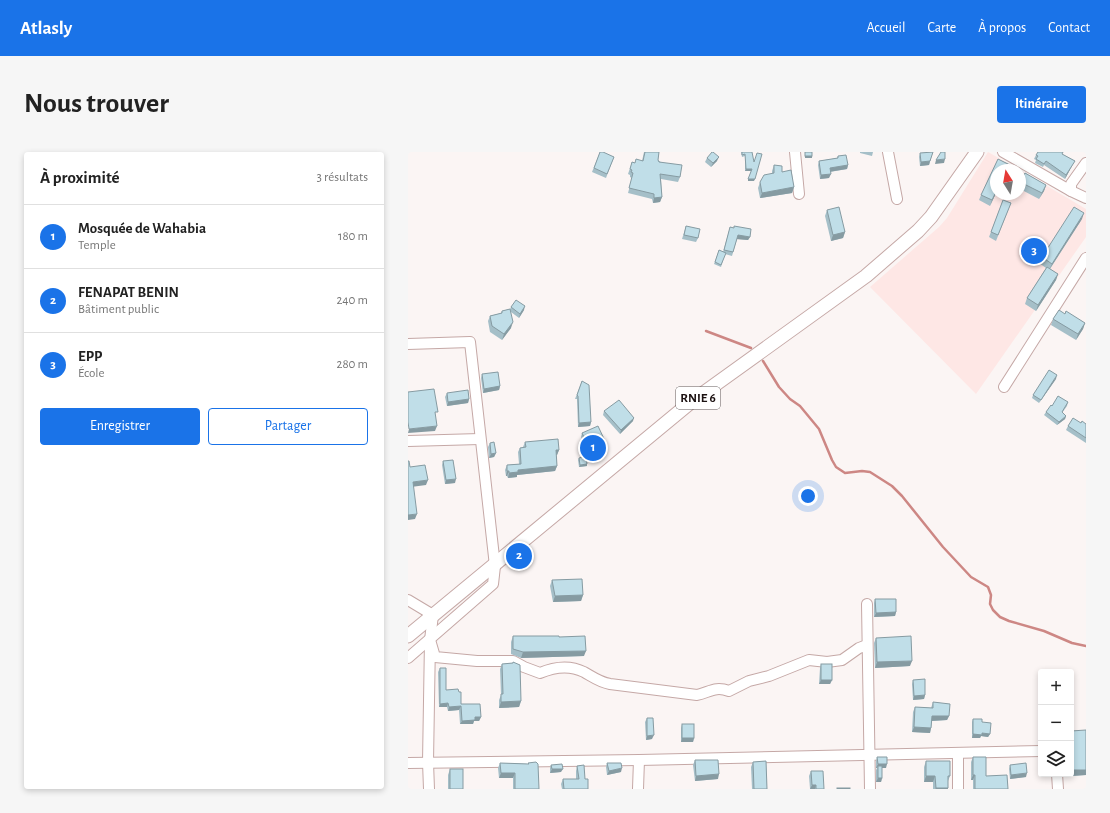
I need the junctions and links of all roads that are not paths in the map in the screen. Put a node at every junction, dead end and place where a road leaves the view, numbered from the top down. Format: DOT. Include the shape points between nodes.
graph roads {
  1 [pos="795,152"];
  2 [pos="888,152"];
  3 [pos="977,152"];
  4 [pos="1003,152"];
  5 [pos="1086,162"];
  6 [pos="1071,191"];
  7 [pos="799,194"];
  8 [pos="1086,198"];
  9 [pos="897,199"];
  10 [pos="1086,258"];
  11 [pos="408,344"];
  12 [pos="1004,387"];
  13 [pos="480,439"];
  14 [pos="408,441"];
  15 [pos="495,566"];
  16 [pos="408,600"];
  17 [pos="867,604"];
  18 [pos="432,615"];
  19 [pos="408,636"];
  20 [pos="430,640"];
  21 [pos="867,645"];
  22 [pos="408,658"];
  23 [pos="1038,751"];
  24 [pos="958,753"];
  25 [pos="870,754"];
  26 [pos="639,760"];
  27 [pos="428,762"];
  28 [pos="408,763"];
  29 [pos="1057,777"];
  30 [pos="429,789"];
  31 [pos="638,789"];
  32 [pos="870,789"];
  33 [pos="958,789"];
  34 [pos="1058,789"];
  1 -- 7 [label="street"];
  2 -- 9 [label="street"];
  3 -- 15 [label="main road, RNIE 6" via="931,217 866,276 691,402"];
  4 -- 6 [label="street"];
  5 -- 6 [label="street" via="1071,184"];
  6 -- 8 [label="street"];
  10 -- 12 [label="street"];
  11 -- 13 [label="street" via="470,342"];
  13 -- 14 [label="street"];
  13 -- 15 [label="street"];
  15 -- 18 [label="main road, RNIE 6"];
  15 -- 20 [label="street" via="494,584"];
  16 -- 18 [label="street"];
  17 -- 21 [label="street"];
  18 -- 19 [label="main road, RNIE 6"];
  18 -- 20 [label="street"];
  20 -- 21 [label="street" via="435,657 513,661 540,673 560,667 578,670 600,682 697,695 714,688 729,691 749,681 809,660 842,660"];
  20 -- 22 [label="street"];
  20 -- 27 [label="street"];
  21 -- 25 [label="street"];
  23 -- 24 [label="street"];
  24 -- 25 [label="street"];
  24 -- 33 [label="street"];
  25 -- 26 [label="street"];
  25 -- 32 [label="street"];
  26 -- 27 [label="street"];
  26 -- 31 [label="street"];
  27 -- 28 [label="street"];
  27 -- 30 [label="street"];
  29 -- 34 [label="street"];
}
